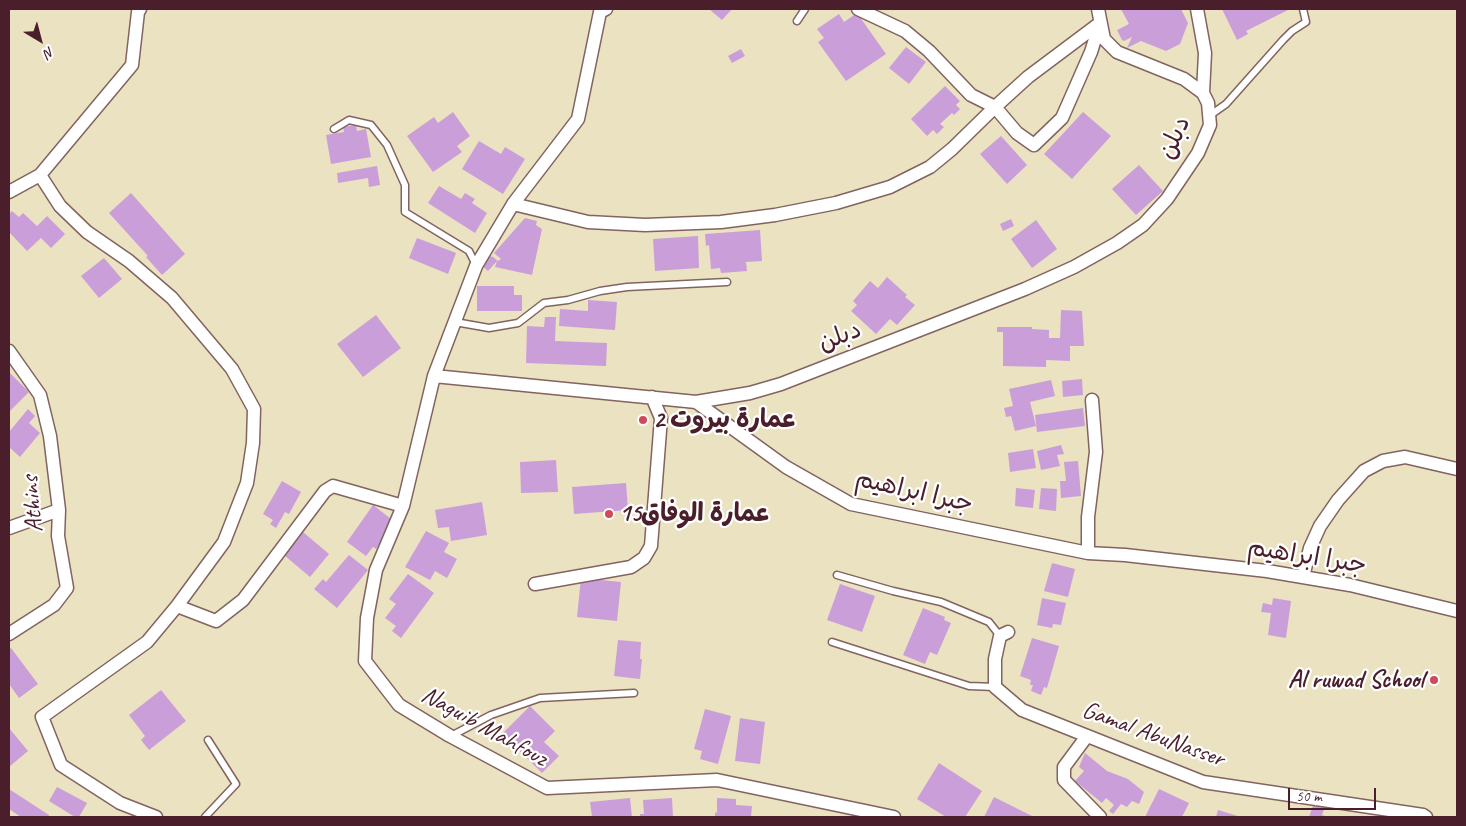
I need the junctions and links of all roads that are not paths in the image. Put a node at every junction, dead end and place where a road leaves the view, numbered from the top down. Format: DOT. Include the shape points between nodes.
graph roads {
  1 [pos="805,9"];
  2 [pos="858,9"];
  3 [pos="1098,9"];
  4 [pos="1197,9"];
  5 [pos="1303,9"];
  6 [pos="134,10"];
  7 [pos="601,10"];
  8 [pos="797,21"];
  9 [pos="1100,23"];
  10 [pos="1203,93"];
  11 [pos="995,107"];
  12 [pos="1209,116"];
  13 [pos="334,128"];
  14 [pos="40,175"];
  15 [pos="9,192"];
  16 [pos="513,204"];
  17 [pos="476,266"];
  18 [pos="727,282"];
  19 [pos="455,322"];
  20 [pos="9,351"];
  21 [pos="434,376"];
  22 [pos="652,397"];
  23 [pos="1092,400"];
  24 [pos="696,402"];
  25 [pos="1457,469"];
  26 [pos="403,506"];
  27 [pos="59,510"];
  28 [pos="9,528"];
  29 [pos="1088,553"];
  30 [pos="837,575"];
  31 [pos="1303,577"];
  32 [pos="535,584"];
  33 [pos="177,606"];
  34 [pos="1457,611"];
  35 [pos="9,634"];
  36 [pos="1004,634"];
  37 [pos="832,642"];
  38 [pos="995,687"];
  39 [pos="634,693"];
  40 [pos="450,736"];
  41 [pos="1087,736"];
  42 [pos="208,740"];
  43 [pos="156,817"];
  44 [pos="205,817"];
  45 [pos="894,817"];
  46 [pos="1100,817"];
  47 [pos="1426,817"];
  1 -- 8 [label="lane"];
  2 -- 11 [label="street" via="905,31 971,95"];
  3 -- 9 [label="street"];
  4 -- 10 [label="street" via="1204,53"];
  5 -- 12 [label="lane" via="1306,22 1282,40 1226,104"];
  6 -- 14 [label="street" via="132,65"];
  7 -- 16 [label="street, Naguib Mahfouz" via="578,119"];
  9 -- 10 [label="street, دبلن" via="1104,39 1116,52 1184,79"];
  9 -- 11 [label="street" via="1028,77"];
  9 -- 11 [label="street" via="1062,118 1034,145 1016,133"];
  10 -- 12 [label="street, دبلن"];
  11 -- 16 [label="street" via="930,167 890,187 836,203 721,222 645,225 588,222"];
  12 -- 24 [label="street, دبلن" via="1210,125 1198,153 1167,200 1143,225 1118,243 1025,289 781,384"];
  13 -- 17 [label="lane" via="349,120 371,124 387,145 405,185 406,212 469,251"];
  14 -- 15 [label="street"];
  14 -- 33 [label="street" via="60,206 87,232 129,261 172,298 232,368 254,409 247,483 224,542"];
  16 -- 17 [label="street, Naguib Mahfouz"];
  17 -- 19 [label="street, Naguib Mahfouz"];
  18 -- 19 [label="lane" via="600,291 544,303 518,323 489,328"];
  19 -- 21 [label="street, Naguib Mahfouz"];
  20 -- 27 [label="street, Athins" via="40,395 50,436"];
  21 -- 22 [label="street, دبلن"];
  21 -- 26 [label="street, Naguib Mahfouz"];
  22 -- 24 [label="street, دبلن"];
  22 -- 32 [label="street" via="661,418 651,546 644,558 631,567"];
  23 -- 29 [label="street" via="1096,452 1088,517"];
  24 -- 29 [label="street, جبرا ابراهيم" via="786,467 851,504"];
  25 -- 31 [label="street" via="1405,457 1383,461 1364,471 1320,526 1310,548"];
  26 -- 33 [label="street" via="333,486 325,490 243,600 216,621"];
  26 -- 40 [label="street, Naguib Mahfouz" via="376,570 367,618 365,661 399,705"];
  27 -- 28 [label="street"];
  27 -- 35 [label="street, Athins" via="58,536 67,588 54,605"];
  29 -- 31 [label="street, جبرا ابراهيم"];
  30 -- 36 [label="lane" via="940,602 988,622"];
  31 -- 34 [label="street, جبرا ابراهيم"];
  33 -- 43 [label="street" via="147,642 42,717 61,765 120,803"];
  36 -- 38 [label="street" via="995,659"];
  37 -- 38 [label="lane" via="969,686"];
  38 -- 41 [label="street, Gamal AbuNasser" via="1022,710"];
  39 -- 40 [label="lane" via="540,698 491,715"];
  40 -- 45 [label="street, Naguib Mahfouz" via="547,788 717,780"];
  41 -- 46 [label="street" via="1064,767 1064,780"];
  41 -- 47 [label="street, Gamal AbuNasser" via="1203,782"];
  42 -- 44 [label="lane" via="236,784"];
}
